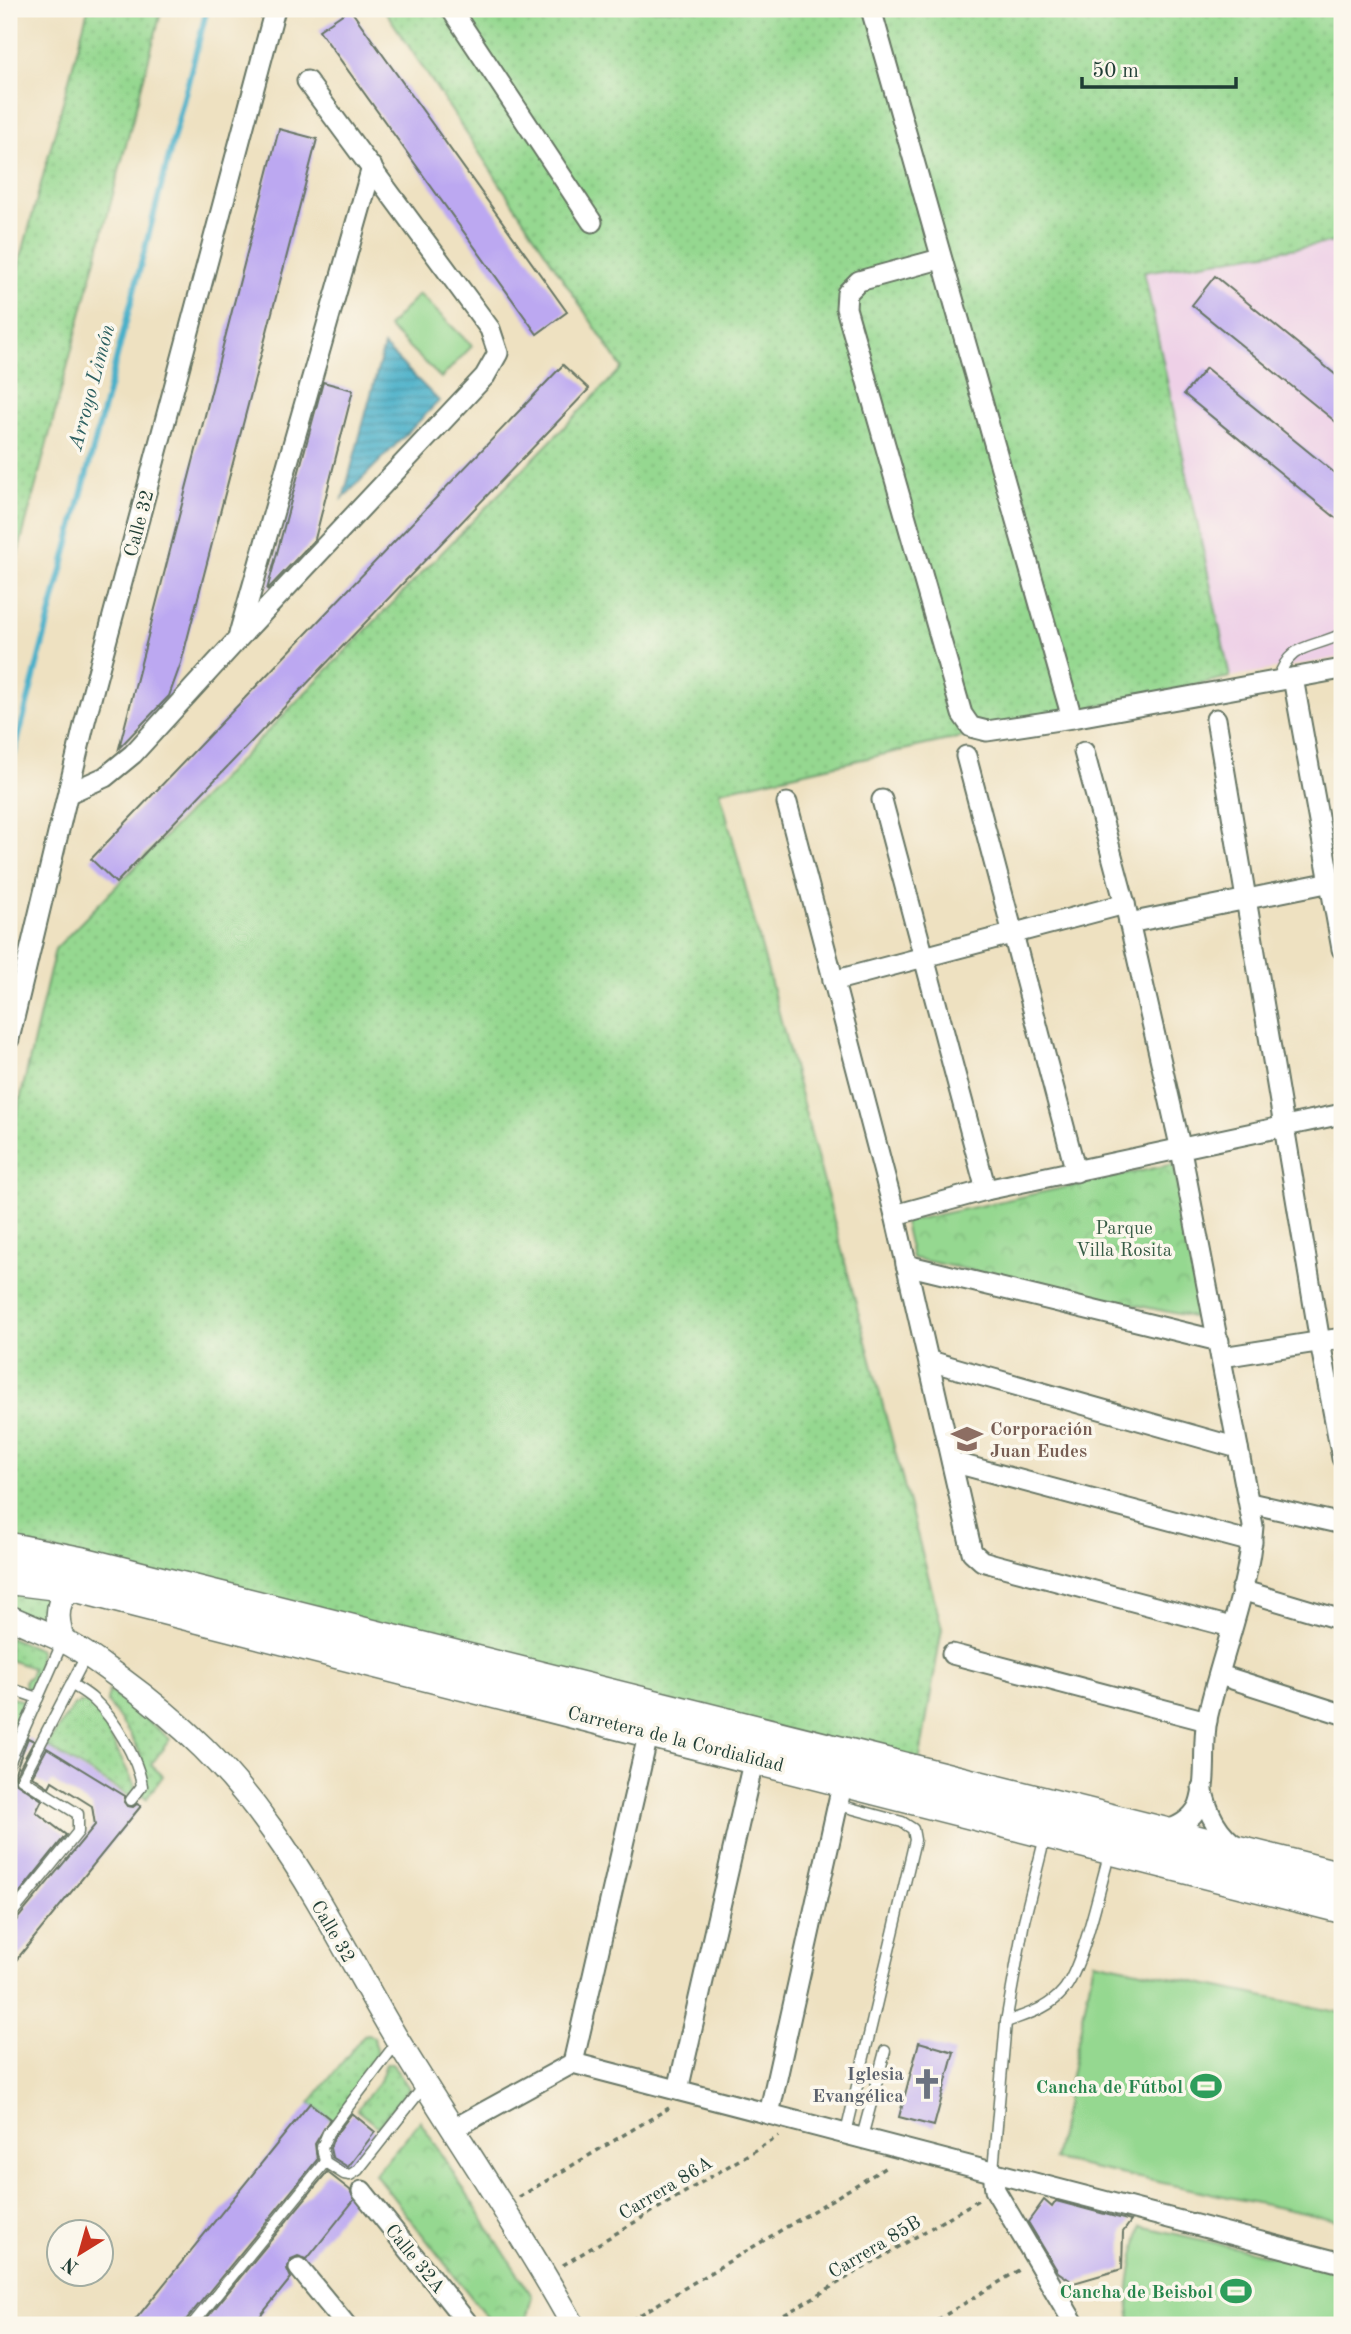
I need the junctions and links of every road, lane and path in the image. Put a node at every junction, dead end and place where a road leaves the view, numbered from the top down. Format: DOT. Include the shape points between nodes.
graph roads {
  1 [pos="275,9"];
  2 [pos="451,9"];
  3 [pos="871,9"];
  4 [pos="307,81"];
  5 [pos="372,167"];
  6 [pos="592,222"];
  7 [pos="940,259"];
  8 [pos="1342,634"];
  9 [pos="238,639"];
  10 [pos="1342,669"];
  11 [pos="1286,679"];
  12 [pos="1072,718"];
  13 [pos="1216,719"];
  14 [pos="1084,752"];
  15 [pos="966,756"];
  16 [pos="69,793"];
  17 [pos="881,800"];
  18 [pos="787,803"];
  19 [pos="1336,881"];
  20 [pos="1247,899"];
  21 [pos="1127,913"];
  22 [pos="1012,933"];
  23 [pos="1342,949"];
  24 [pos="925,958"];
  25 [pos="834,981"];
  26 [pos="9,1039"];
  27 [pos="1342,1114"];
  28 [pos="1285,1127"];
  29 [pos="1181,1150"];
  30 [pos="1076,1172"];
  31 [pos="986,1190"];
  32 [pos="895,1215"];
  33 [pos="906,1265"];
  34 [pos="1342,1338"];
  35 [pos="1320,1342"];
  36 [pos="1221,1349"];
  37 [pos="930,1361"];
  38 [pos="1238,1448"];
  39 [pos="1342,1458"];
  40 [pos="952,1462"];
  41 [pos="1250,1503"];
  42 [pos="1342,1524"];
  43 [pos="1252,1542"];
  44 [pos="9,1549"];
  45 [pos="9,1578"];
  46 [pos="81,1587"];
  47 [pos="1241,1590"];
  48 [pos="9,1617"];
  49 [pos="1342,1620"];
  50 [pos="1231,1627"];
  51 [pos="63,1641"];
  52 [pos="87,1654"];
  53 [pos="952,1654"];
  54 [pos="1220,1675"];
  55 [pos="71,1684"];
  56 [pos="9,1688"];
  57 [pos="38,1698"];
  58 [pos="1342,1714"];
  59 [pos="1207,1721"];
  60 [pos="649,1731"];
  61 [pos="754,1758"];
  62 [pos="9,1763"];
  63 [pos="1202,1786"];
  64 [pos="841,1793"];
  65 [pos="131,1800"];
  66 [pos="1046,1832"];
  67 [pos="1153,1832"];
  68 [pos="1111,1849"];
  69 [pos="1248,1854"];
  70 [pos="1342,1878"];
  71 [pos="1342,1907"];
  72 [pos="9,1917"];
  73 [pos="1006,2022"];
  74 [pos="398,2041"];
  75 [pos="885,2051"];
  76 [pos="573,2063"];
  77 [pos="426,2084"];
  78 [pos="685,2092"];
  79 [pos="769,2114"];
  80 [pos="802,2122"];
  81 [pos="453,2129"];
  82 [pos="854,2135"];
  83 [pos="912,2151"];
  84 [pos="325,2162"];
  85 [pos="994,2181"];
  86 [pos="362,2191"];
  87 [pos="501,2208"];
  88 [pos="1035,2259"];
  89 [pos="1342,2263"];
  90 [pos="299,2268"];
  91 [pos="544,2276"];
  92 [pos="565,2321"];
  93 [pos="192,2325"];
  94 [pos="346,2325"];
  95 [pos="469,2325"];
  96 [pos="623,2325"];
  97 [pos="767,2325"];
  98 [pos="929,2325"];
  99 [pos="1075,2325"];
  1 -- 16 [label="street, Calle 32"];
  2 -- 6 [label="street"];
  3 -- 7 [label="street"];
  4 -- 5 [label="street"];
  5 -- 9 [label="street"];
  5 -- 9 [label="street" via="490,329 498,353 485,376"];
  7 -- 12 [label="street"];
  7 -- 12 [label="street" via="859,281 848,293 846,308 962,713 971,727 987,731"];
  8 -- 11 [label="lane" via="1294,652 1282,666"];
  9 -- 16 [label="street" via="133,754 105,777"];
  10 -- 11 [label="street"];
  11 -- 12 [label="street"];
  11 -- 19 [label="street"];
  13 -- 20 [label="street"];
  14 -- 21 [label="street"];
  15 -- 22 [label="street"];
  16 -- 26 [label="street, Calle 32"];
  17 -- 24 [label="street"];
  18 -- 25 [label="street"];
  19 -- 20 [label="street"];
  19 -- 23 [label="street"];
  20 -- 21 [label="street"];
  20 -- 28 [label="street"];
  21 -- 22 [label="street"];
  21 -- 29 [label="street"];
  22 -- 24 [label="street"];
  22 -- 30 [label="street"];
  24 -- 25 [label="street"];
  24 -- 31 [label="street"];
  25 -- 32 [label="street"];
  27 -- 28 [label="street"];
  28 -- 29 [label="street"];
  28 -- 35 [label="street"];
  29 -- 30 [label="street"];
  29 -- 36 [label="street"];
  30 -- 31 [label="street"];
  31 -- 32 [label="street"];
  32 -- 33 [label="street"];
  33 -- 36 [label="street"];
  33 -- 37 [label="street"];
  34 -- 35 [label="street"];
  35 -- 36 [label="street"];
  35 -- 39 [label="street"];
  36 -- 38 [label="street"];
  37 -- 38 [label="street"];
  37 -- 40 [label="street"];
  38 -- 41 [label="street"];
  40 -- 43 [label="street"];
  40 -- 50 [label="street" via="972,1552 982,1560"];
  41 -- 42 [label="street"];
  41 -- 43 [label="street"];
  43 -- 47 [label="street"];
  44 -- 67 [label="highway, Carretera de la Cordialidad" via="85,1564"];
  45 -- 46 [label="highway, Carretera de la Cordialidad"];
  46 -- 51 [label="street" via="67,1593 58,1607"];
  46 -- 60 [label="highway, Carretera de la Cordialidad"];
  47 -- 49 [label="street"];
  47 -- 50 [label="street"];
  48 -- 51 [label="street, Calle 32"];
  50 -- 54 [label="street"];
  51 -- 52 [label="street, Calle 32"];
  51 -- 57 [label="lane"];
  52 -- 55 [label="lane"];
  52 -- 74 [label="street, Calle 32" via="185,1728 248,1797 321,1907"];
  53 -- 59 [label="street"];
  54 -- 58 [label="street"];
  54 -- 59 [label="street"];
  55 -- 65 [label="lane" via="94,1700 120,1733 141,1775 142,1786"];
  55 -- 72 [label="lane" via="22,1779 78,1814 78,1832"];
  56 -- 57 [label="lane"];
  57 -- 62 [label="lane"];
  59 -- 63 [label="street"];
  60 -- 61 [label="highway, Carretera de la Cordialidad"];
  60 -- 76 [label="street"];
  61 -- 64 [label="highway, Carretera de la Cordialidad"];
  61 -- 78 [label="street"];
  63 -- 67 [label="street" via="1199,1805 1188,1820 1172,1830"];
  63 -- 69 [label="street" via="1212,1819 1233,1845"];
  64 -- 66 [label="highway, Carretera de la Cordialidad"];
  64 -- 79 [label="street"];
  64 -- 82 [label="lane" via="902,1822 913,1829 915,1840"];
  66 -- 68 [label="highway, Carretera de la Cordialidad"];
  66 -- 73 [label="lane"];
  67 -- 69 [label="highway, Carretera de la Cordialidad"];
  68 -- 71 [label="highway, Carretera de la Cordialidad"];
  68 -- 73 [label="lane" via="1077,1967 1064,1991 1044,2008"];
  69 -- 70 [label="highway, Carretera de la Cordialidad"];
  73 -- 85 [label="lane"];
  74 -- 77 [label="street, Calle 32"];
  74 -- 84 [label="lane" via="328,2133 322,2147"];
  75 -- 82 [label="lane"];
  76 -- 78 [label="street"];
  76 -- 81 [label="street"];
  77 -- 81 [label="street, Calle 32"];
  77 -- 84 [label="lane" via="358,2170 344,2174"];
  78 -- 79 [label="street"];
  78 -- 87 [label="path"];
  79 -- 80 [label="street"];
  80 -- 82 [label="street"];
  80 -- 91 [label="path, Carrera 86A"];
  81 -- 87 [label="street, Calle 32"];
  82 -- 83 [label="street"];
  83 -- 85 [label="street"];
  83 -- 96 [label="path"];
  84 -- 93 [label="lane"];
  85 -- 88 [label="street"];
  85 -- 89 [label="street"];
  85 -- 97 [label="path, Carrera 85B"];
  86 -- 95 [label="street, Calle 32A"];
  87 -- 91 [label="street, Calle 32"];
  88 -- 98 [label="path"];
  88 -- 99 [label="street"];
  90 -- 94 [label="street"];
  91 -- 92 [label="street, Calle 32"];
}
